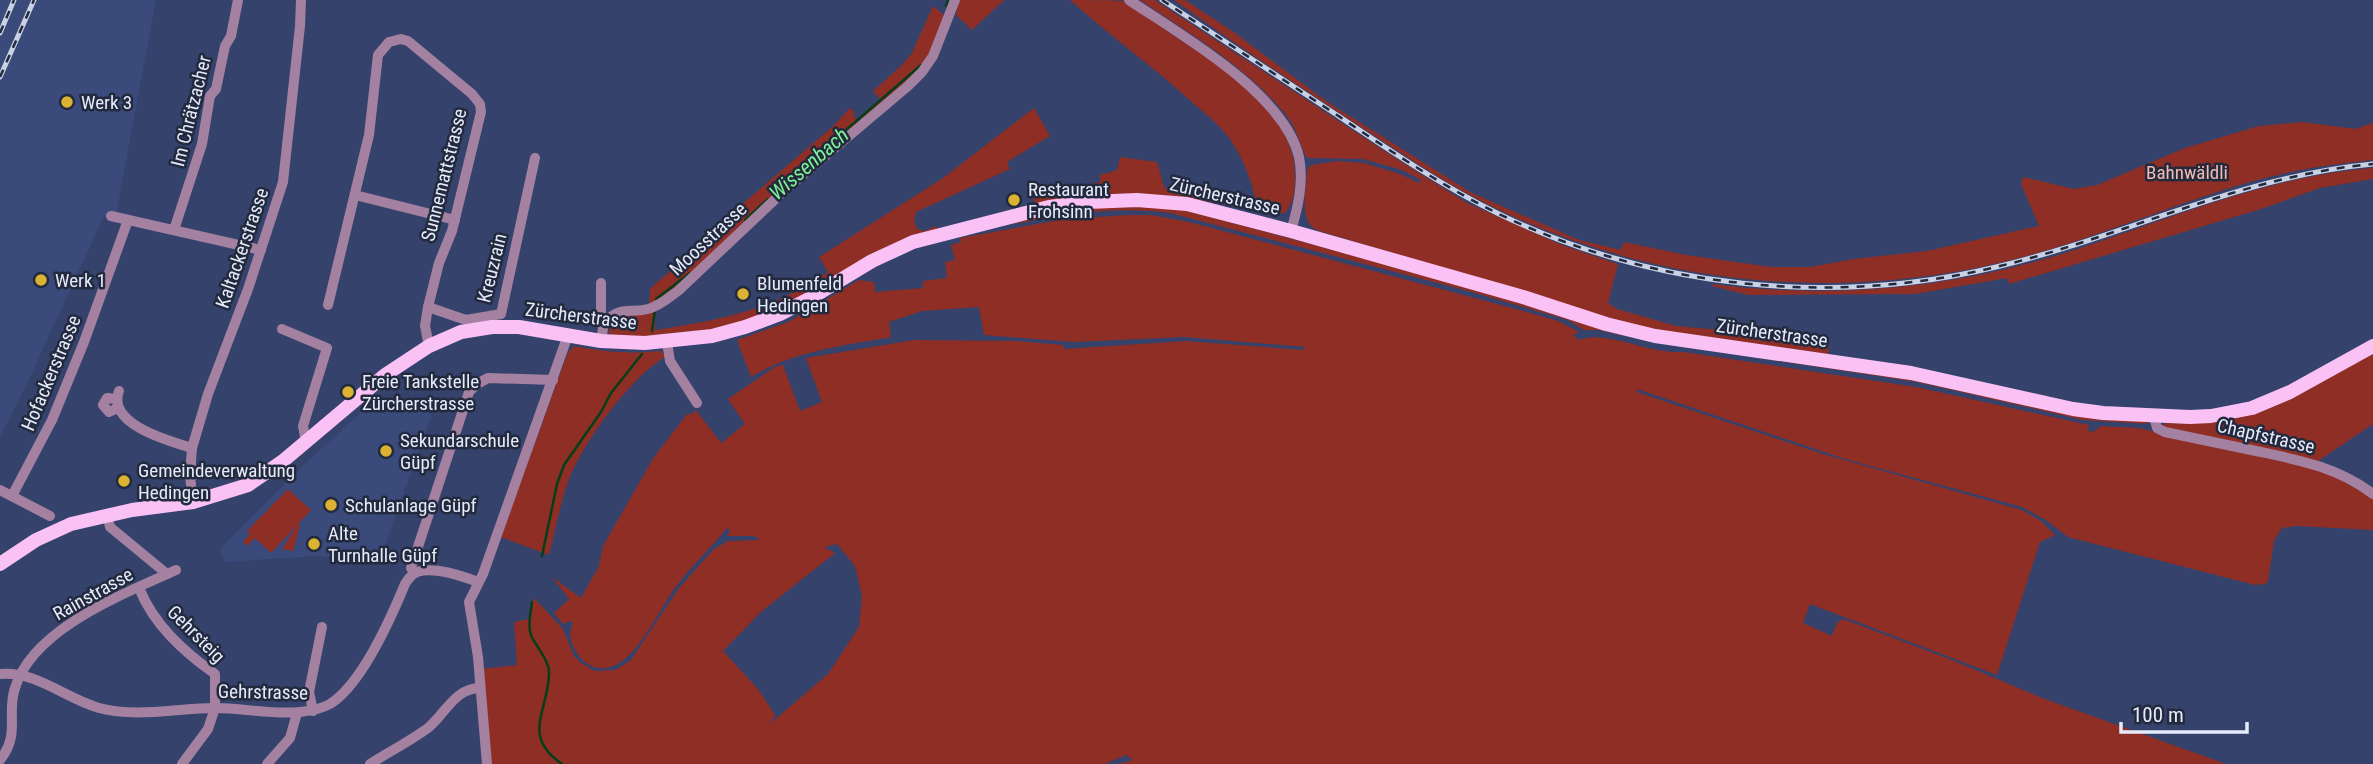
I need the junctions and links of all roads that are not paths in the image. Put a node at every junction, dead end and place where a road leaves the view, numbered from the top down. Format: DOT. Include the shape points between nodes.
graph roads {
  1 [pos="238,0"];
  2 [pos="301,0"];
  3 [pos="955,0"];
  4 [pos="1129,0"];
  5 [pos="535,158"];
  6 [pos="355,195"];
  7 [pos="111,216"];
  8 [pos="128,220"];
  9 [pos="455,220"];
  10 [pos="174,230"];
  11 [pos="1292,231"];
  12 [pos="261,250"];
  13 [pos="601,283"];
  14 [pos="328,305"];
  15 [pos="428,307"];
  16 [pos="604,322"];
  17 [pos="282,329"];
  18 [pos="568,335"];
  19 [pos="601,341"];
  20 [pos="667,342"];
  21 [pos="429,346"];
  22 [pos="2373,346"];
  23 [pos="553,380"];
  24 [pos="118,399"];
  25 [pos="697,403"];
  26 [pos="2154,417"];
  27 [pos="306,443"];
  28 [pos="192,448"];
  29 [pos="0,490"];
  30 [pos="2373,494"];
  31 [pos="12,496"];
  32 [pos="193,502"];
  33 [pos="107,514"];
  34 [pos="50,516"];
  35 [pos="0,564"];
  36 [pos="411,568"];
  37 [pos="478,582"];
  38 [pos="139,588"];
  39 [pos="322,627"];
  40 [pos="0,674"];
  41 [pos="20,674"];
  42 [pos="480,688"];
  43 [pos="215,708"];
  44 [pos="313,711"];
  45 [pos="296,713"];
  46 [pos="0,760"];
  47 [pos="182,764"];
  48 [pos="267,764"];
  49 [pos="370,764"];
  50 [pos="487,764"];
  1 -- 10 [label="street, Im Chrätzacher" via="216,89 210,96 202,144"];
  2 -- 12 [label="street, Kaltackerstrasse" via="283,182"];
  3 -- 16 [label="street, Moosstrasse" via="933,56 908,86 660,305 627,309"];
  4 -- 11 [label="street" via="1231,71 1283,122 1301,174"];
  5 -- 15 [label="street, Kreuzrain" via="501,314 466,320"];
  6 -- 9 [label="street"];
  6 -- 9 [label="street, Sunnemattstrasse" via="373,112 378,55 389,42 401,39 480,104"];
  6 -- 14 [label="street, Sunnemattstrasse"];
  7 -- 8 [label="street"];
  8 -- 10 [label="street"];
  8 -- 31 [label="street, Hofackerstrasse" via="52,420"];
  9 -- 15 [label="street, Sunnemattstrasse"];
  10 -- 12 [label="street"];
  11 -- 20 [label="main road, Zürcherstrasse" via="1161,201 1049,207 913,242 762,322"];
  11 -- 26 [label="main road, Zürcherstrasse" via="1655,337 1901,371 2073,409"];
  12 -- 28 [label="street, Kaltackerstrasse"];
  13 -- 16 [label="street"];
  15 -- 21 [label="street, Sunnemattstrasse"];
  16 -- 19 [label="street"];
  17 -- 27 [label="street" via="327,348 303,426"];
  18 -- 19 [label="main road, Zürcherstrasse"];
  18 -- 21 [label="main road, Zürcherstrasse" via="492,327 461,332"];
  18 -- 23 [label="street"];
  19 -- 20 [label="main road, Zürcherstrasse"];
  20 -- 25 [label="street" via="670,361"];
  21 -- 27 [label="main road, Zürcherstrasse" via="386,375"];
  22 -- 26 [label="main road, Zürcherstrasse" via="2252,408 2211,416"];
  23 -- 36 [label="street" via="488,378 469,392"];
  23 -- 37 [label="street"];
  24 -- 28 [label="street" via="140,428"];
  26 -- 30 [label="street, Chapfstrasse" via="2157,428 2165,432 2329,468"];
  27 -- 32 [label="main road, Zürcherstrasse" via="248,485"];
  28 -- 32 [label="street, Kaltackerstrasse"];
  29 -- 31 [label="street"];
  31 -- 34 [label="street"];
  32 -- 33 [label="main road, Zürcherstrasse"];
  33 -- 35 [label="main road, Zürcherstrasse" via="54,530"];
  33 -- 38 [label="street, Rainstrasse" via="110,527 171,570"];
  37 -- 42 [label="street" via="469,602"];
  37 -- 44 [label="street, Gehrstrasse" via="439,572 411,575 349,687 331,704"];
  38 -- 41 [label="street, Rainstrasse" via="57,632"];
  38 -- 43 [label="street, Gehrsteig" via="152,617 215,674"];
  39 -- 44 [label="street" via="309,692"];
  40 -- 41 [label="street"];
  41 -- 43 [label="street, Gehrstrasse" via="110,711"];
  41 -- 46 [label="street" via="14,690 13,734"];
  42 -- 49 [label="street" via="457,696 429,727"];
  42 -- 50 [label="street"];
  43 -- 45 [label="street, Gehrstrasse"];
  43 -- 47 [label="street" via="208,729"];
  44 -- 45 [label="street, Gehrstrasse"];
  45 -- 48 [label="street" via="290,738"];
}
